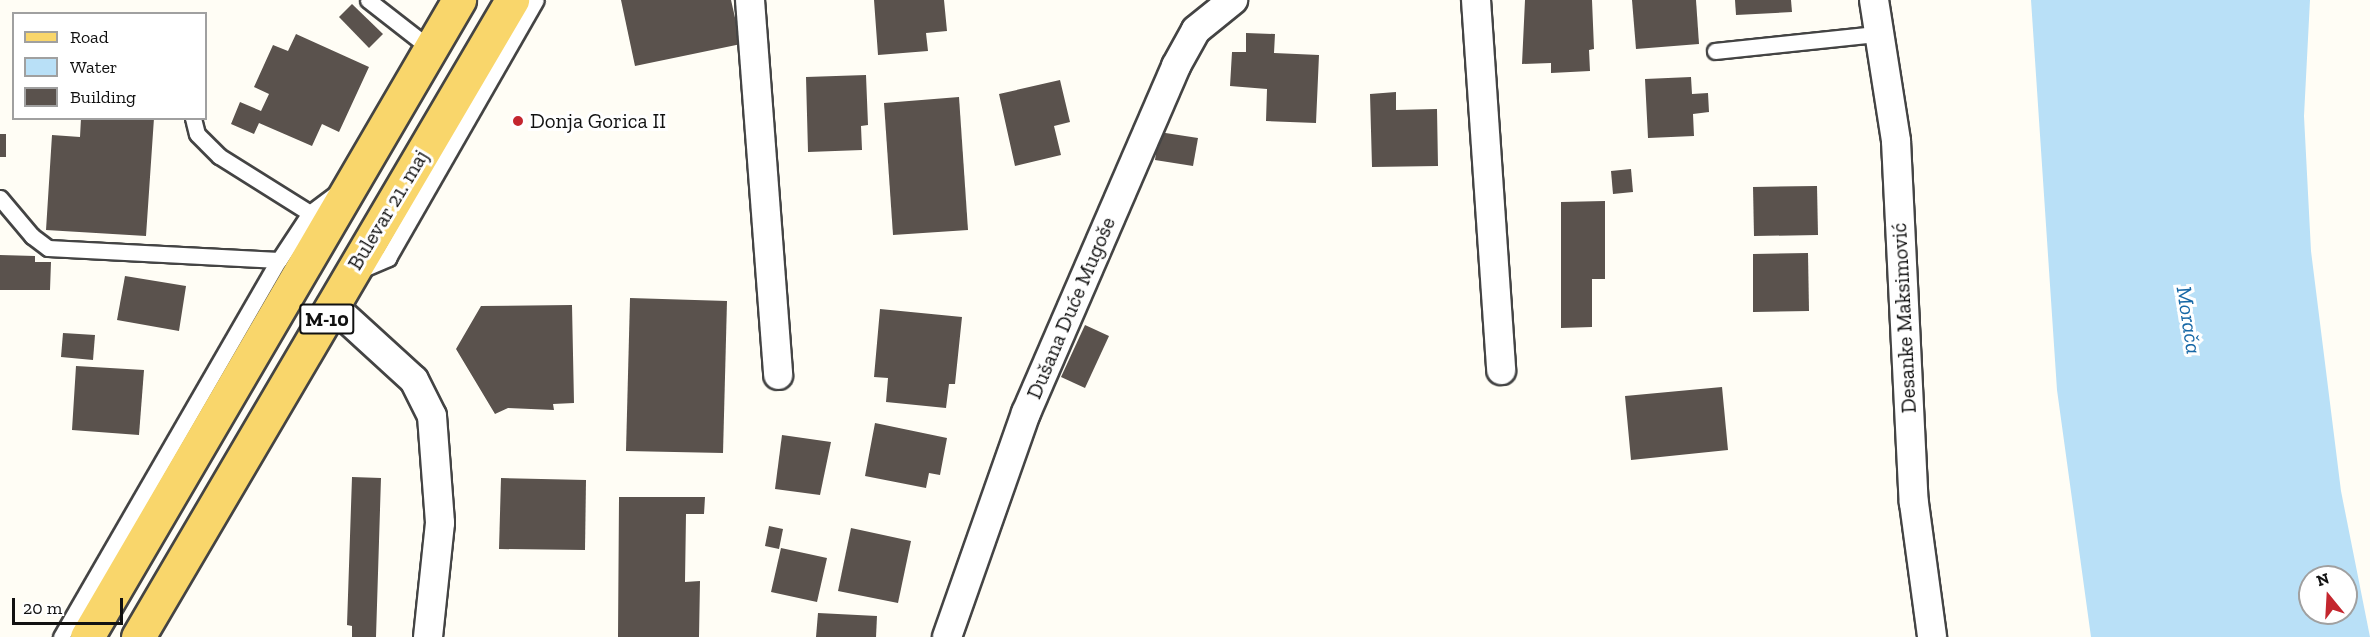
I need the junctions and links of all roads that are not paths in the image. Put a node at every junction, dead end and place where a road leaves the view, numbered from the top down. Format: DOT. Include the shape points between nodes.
graph roads {
  1 [pos="368,0"];
  2 [pos="459,0"];
  3 [pos="512,0"];
  4 [pos="536,0"];
  5 [pos="750,0"];
  6 [pos="1233,0"];
  7 [pos="1476,0"];
  8 [pos="1874,0"];
  9 [pos="1878,34"];
  10 [pos="431,49"];
  11 [pos="1715,51"];
  12 [pos="193,120"];
  13 [pos="351,185"];
  14 [pos="0,198"];
  15 [pos="310,213"];
  16 [pos="279,260"];
  17 [pos="350,275"];
  18 [pos="334,307"];
  19 [pos="1501,370"];
  20 [pos="778,375"];
  21 [pos="1931,635"];
  22 [pos="61,637"];
  23 [pos="87,637"];
  24 [pos="138,637"];
  25 [pos="428,637"];
  26 [pos="948,637"];
  1 -- 10 [label="lane"];
  2 -- 10 [label="main road, Bulevar 21. maj / M-10"];
  3 -- 17 [label="main road, Bulevar 21. maj / M-10"];
  4 -- 17 [label="lane" via="388,258"];
  5 -- 20 [label="street"];
  6 -- 26 [label="street, Dušana Duće Mugoše" via="1196,30 1176,66 1026,413"];
  7 -- 19 [label="street"];
  8 -- 9 [label="street, Desanke Maksimović"];
  9 -- 11 [label="lane"];
  9 -- 21 [label="street, Desanke Maksimović" via="1896,141 1914,503"];
  10 -- 13 [label="main road, Bulevar 21. maj / M-10"];
  12 -- 15 [label="lane" via="197,135 219,156"];
  13 -- 15 [label="lane" via="323,199"];
  13 -- 23 [label="main road, Bulevar 21. maj / M-10"];
  14 -- 16 [label="lane" via="32,236 48,248"];
  15 -- 16 [label="lane"];
  16 -- 22 [label="lane"];
  17 -- 18 [label="main road, Bulevar 21. maj / M-10"];
  18 -- 24 [label="main road, Bulevar 21. maj / M-10"];
  18 -- 25 [label="street" via="414,380 432,416 440,524"];
}
